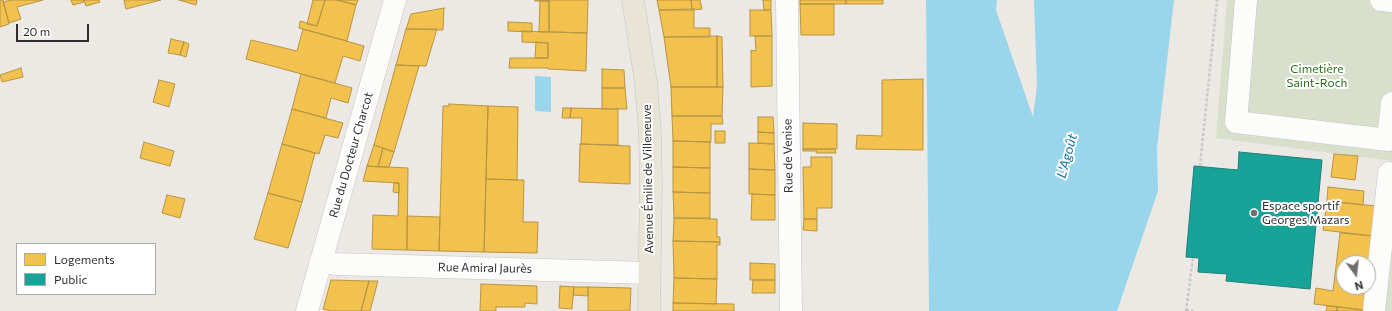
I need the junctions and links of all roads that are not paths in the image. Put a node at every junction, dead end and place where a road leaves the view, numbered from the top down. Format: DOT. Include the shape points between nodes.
graph roads {
  1 [pos="395,0"];
  2 [pos="633,0"];
  3 [pos="787,0"];
  4 [pos="1246,0"];
  5 [pos="1382,0"];
  6 [pos="1392,1"];
  7 [pos="1392,104"];
  8 [pos="1389,172"];
  9 [pos="320,260"];
  10 [pos="649,273"];
  11 [pos="307,311"];
  12 [pos="649,311"];
  13 [pos="791,311"];
  14 [pos="1374,311"];
  1 -- 9 [label="street, Rue du Docteur Charcot"];
  2 -- 10 [label="main road, Avenue Émilie de Villeneuve" via="646,82 650,134"];
  3 -- 13 [label="street, Rue de Venise"];
  4 -- 7 [label="street" via="1236,122 1388,140"];
  5 -- 6 [label="street"];
  8 -- 14 [label="street"];
  9 -- 10 [label="street, Rue Amiral Jaurès" via="335,264"];
  9 -- 11 [label="street, Rue du Docteur Charcot"];
  10 -- 12 [label="main road, Avenue Émilie de Villeneuve"];
}
